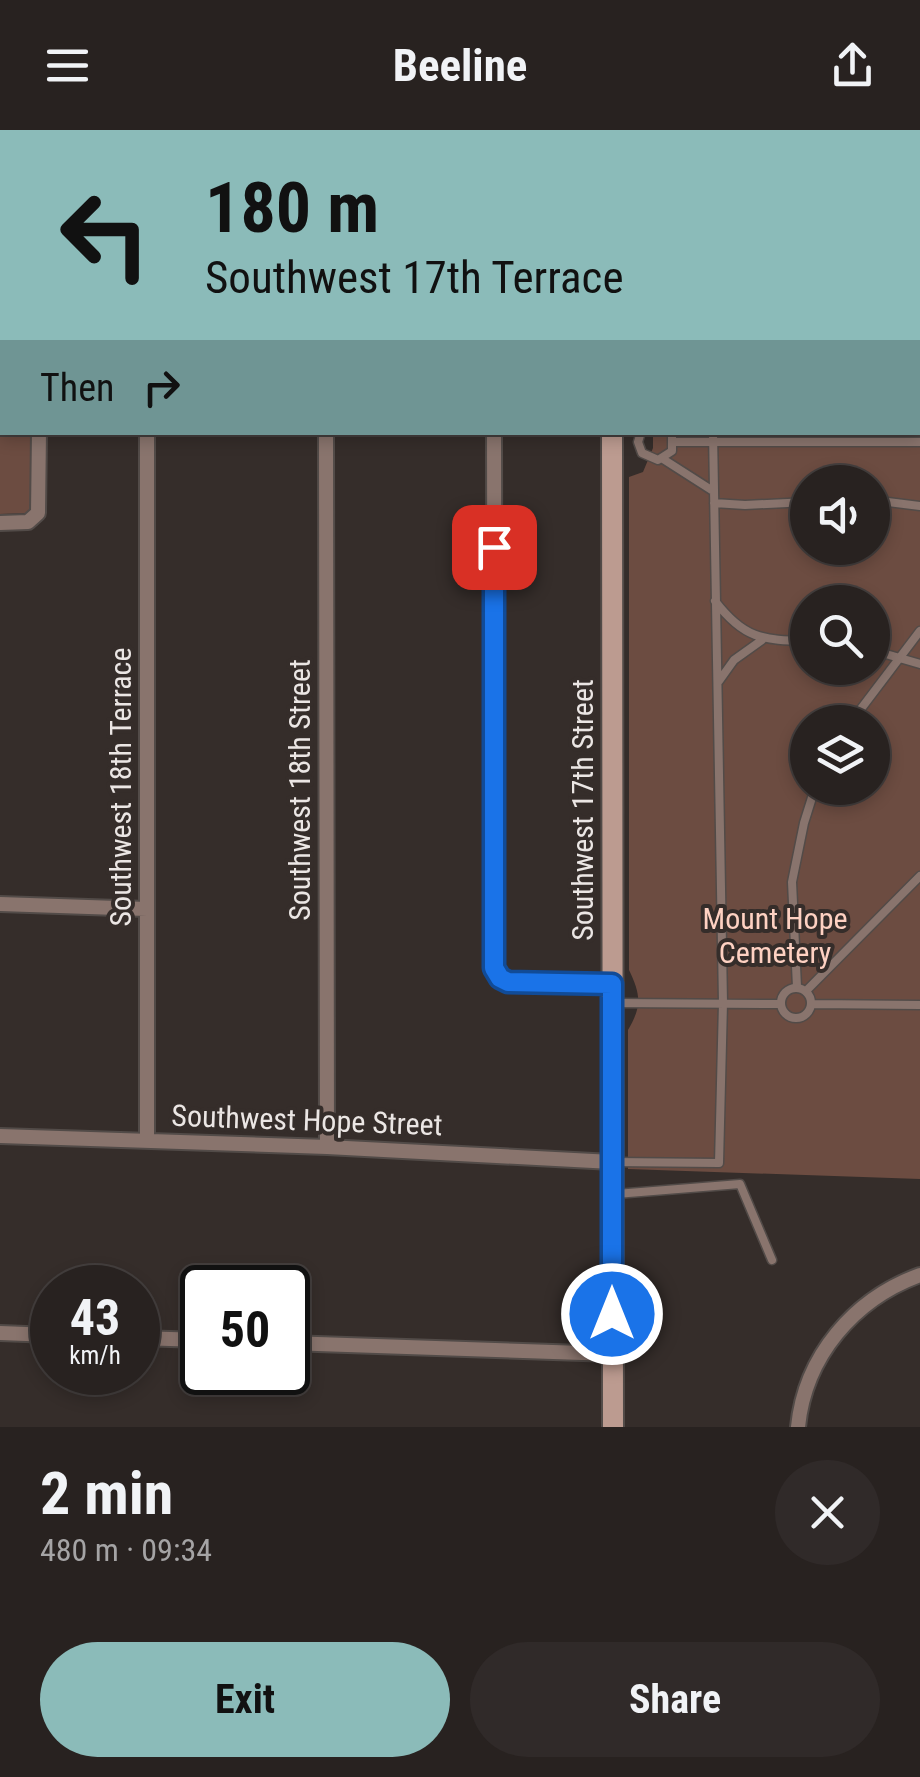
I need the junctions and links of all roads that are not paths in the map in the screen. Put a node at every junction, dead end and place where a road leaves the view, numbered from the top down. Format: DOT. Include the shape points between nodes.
graph roads {
  1 [pos="39,435"];
  2 [pos="147,435"];
  3 [pos="326,435"];
  4 [pos="494,435"];
  5 [pos="612,437"];
  6 [pos="640,437"];
  7 [pos="673,437"];
  8 [pos="713,437"];
  9 [pos="916,442"];
  10 [pos="664,458"];
  11 [pos="714,491"];
  12 [pos="714,502"];
  13 [pos="890,502"];
  14 [pos="790,503"];
  15 [pos="920,506"];
  16 [pos="0,523"];
  17 [pos="716,601"];
  18 [pos="920,631"];
  19 [pos="762,640"];
  20 [pos="790,641"];
  21 [pos="890,654"];
  22 [pos="899,656"];
  23 [pos="920,664"];
  24 [pos="717,684"];
  25 [pos="863,705"];
  26 [pos="810,805"];
  27 [pos="920,876"];
  28 [pos="0,904"];
  29 [pos="148,909"];
  30 [pos="801,989"];
  31 [pos="612,993"];
  32 [pos="723,1004"];
  33 [pos="780,1004"];
  34 [pos="812,1004"];
  35 [pos="920,1006"];
  36 [pos="0,1136"];
  37 [pos="147,1141"];
  38 [pos="327,1147"];
  39 [pos="612,1162"];
  40 [pos="612,1194"];
  41 [pos="772,1260"];
  42 [pos="920,1274"];
  43 [pos="0,1333"];
  44 [pos="30,1334"];
  45 [pos="310,1344"];
  46 [pos="613,1354"];
  47 [pos="613,1427"];
  48 [pos="798,1427"];
  1 -- 16 [label="street" via="38,513 28,522"];
  2 -- 29 [label="street, Southwest 18th Terrace"];
  3 -- 38 [label="street, Southwest 18th Street"];
  4 -- 31 [label="street" via="494,968 508,982"];
  5 -- 6 [label="lane"];
  5 -- 31 [label="main road, Southwest 17th Street"];
  6 -- 10 [label="lane" via="646,457"];
  7 -- 8 [label="lane"];
  7 -- 10 [label="lane"];
  8 -- 9 [label="lane"];
  8 -- 11 [label="lane"];
  10 -- 11 [label="lane"];
  11 -- 12 [label="lane"];
  12 -- 14 [label="lane"];
  12 -- 17 [label="lane"];
  13 -- 15 [label="lane"];
  17 -- 19 [label="lane" via="728,618"];
  17 -- 24 [label="lane"];
  18 -- 22 [label="lane"];
  19 -- 20 [label="lane"];
  19 -- 24 [label="lane" via="734,660"];
  21 -- 22 [label="lane"];
  22 -- 23 [label="lane"];
  22 -- 25 [label="lane"];
  24 -- 32 [label="lane"];
  26 -- 30 [label="lane" via="792,882"];
  27 -- 30 [label="lane"];
  28 -- 29 [label="street"];
  29 -- 37 [label="street, Southwest 18th Terrace"];
  30 -- 33 [label="lane" via="787,990"];
  30 -- 34 [label="lane"];
  31 -- 32 [label="lane"];
  31 -- 39 [label="main road, Southwest 17th Street"];
  32 -- 33 [label="lane"];
  32 -- 39 [label="lane" via="719,1163"];
  33 -- 34 [label="lane" via="794,1018"];
  34 -- 35 [label="lane"];
  36 -- 37 [label="street, Southwest Hope Street"];
  37 -- 38 [label="street, Southwest Hope Street"];
  38 -- 39 [label="street, Southwest Hope Street"];
  39 -- 40 [label="main road, Southwest 17th Street"];
  40 -- 41 [label="lane" via="740,1184"];
  40 -- 46 [label="main road, Southwest 17th Street"];
  42 -- 48 [label="street" via="879,1294 834,1336 814,1368"];
  43 -- 44 [label="street"];
  45 -- 46 [label="street"];
  46 -- 47 [label="main road, Southwest 17th Street"];
}
